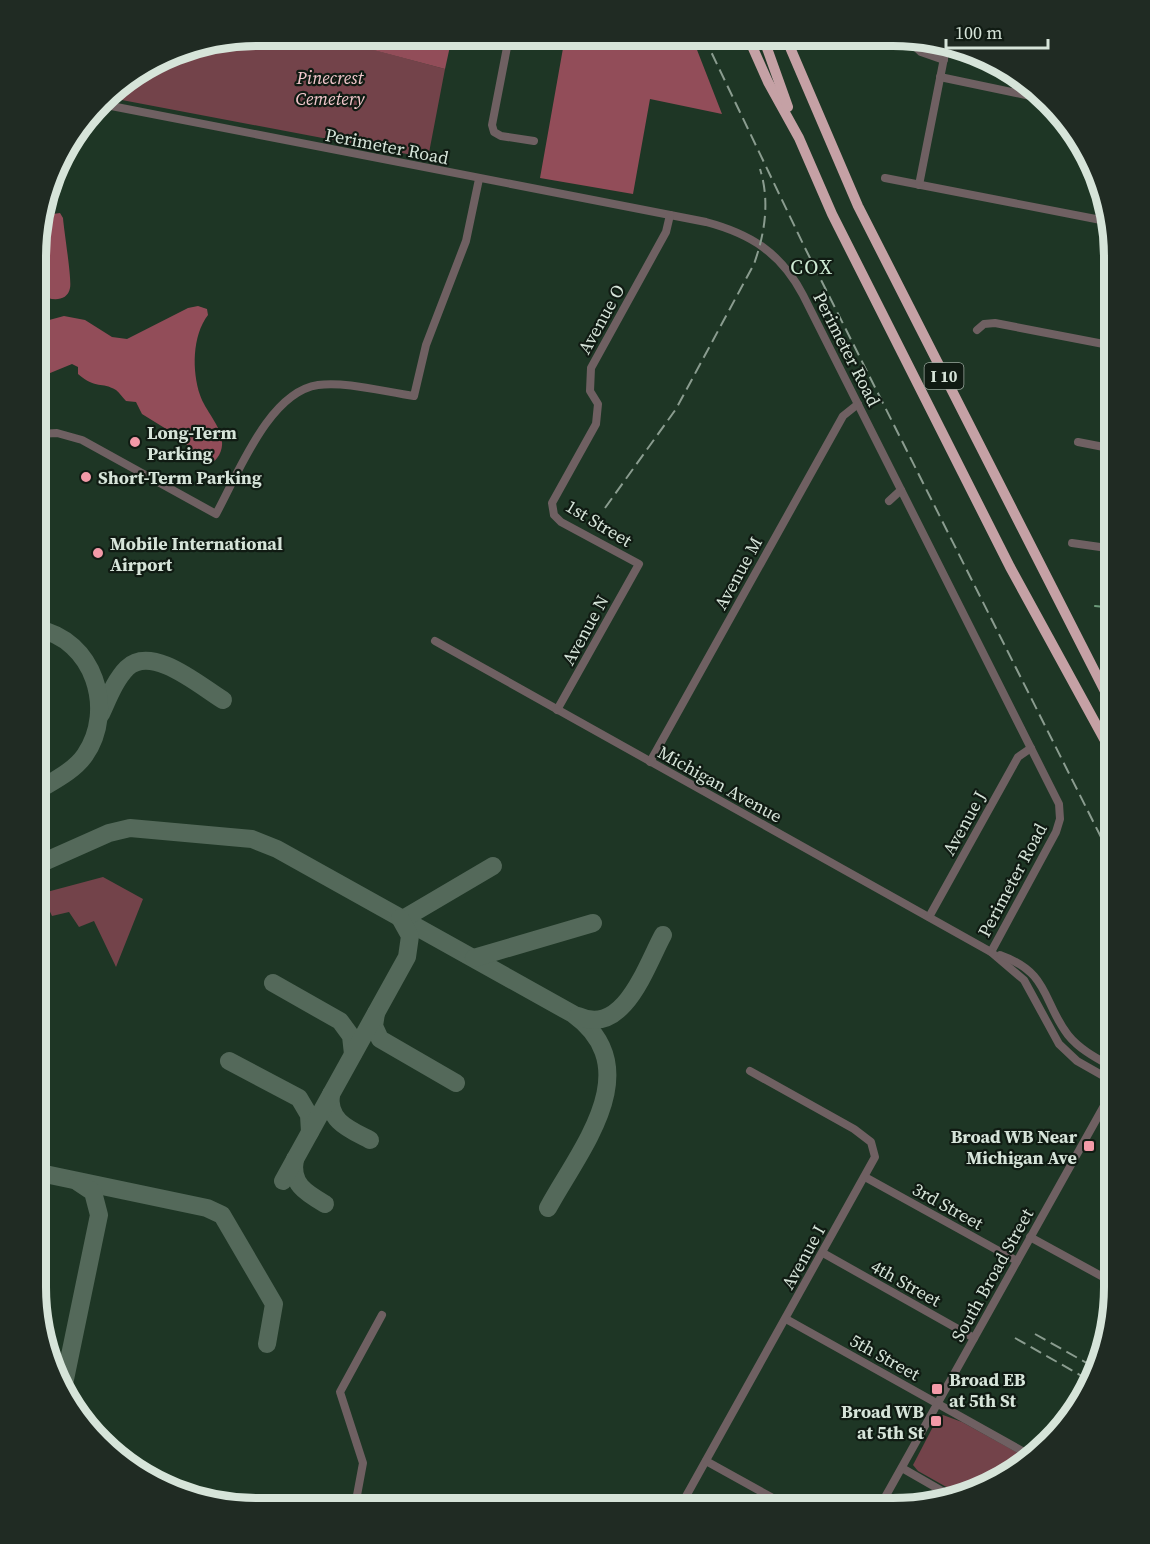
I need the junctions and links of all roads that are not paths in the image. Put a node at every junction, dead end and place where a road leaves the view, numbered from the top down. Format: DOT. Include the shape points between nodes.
graph roads {
  1 [pos="752,46"];
  2 [pos="766,46"];
  3 [pos="789,46"];
  4 [pos="507,47"];
  5 [pos="916,48"];
  6 [pos="945,54"];
  7 [pos="944,60"];
  8 [pos="940,77"];
  9 [pos="1027,95"];
  10 [pos="111,106"];
  11 [pos="799,138"];
  12 [pos="534,141"];
  13 [pos="885,178"];
  14 [pos="479,179"];
  15 [pos="919,185"];
  16 [pos="670,215"];
  17 [pos="1100,220"];
  18 [pos="977,330"];
  19 [pos="1104,344"];
  20 [pos="858,404"];
  21 [pos="46,434"];
  22 [pos="1078,442"];
  23 [pos="1104,446"];
  24 [pos="901,490"];
  25 [pos="889,501"];
  26 [pos="552,503"];
  27 [pos="1072,543"];
  28 [pos="1104,548"];
  29 [pos="639,564"];
  30 [pos="435,641"];
  31 [pos="1104,689"];
  32 [pos="557,710"];
  33 [pos="1102,740"];
  34 [pos="1104,744"];
  35 [pos="1031,748"];
  36 [pos="650,762"];
  37 [pos="929,918"];
  38 [pos="991,952"];
  39 [pos="1103,1062"];
  40 [pos="750,1071"];
  41 [pos="1103,1076"];
  42 [pos="1103,1107"];
  43 [pos="865,1177"];
  44 [pos="1030,1237"];
  45 [pos="822,1253"];
  46 [pos="1017,1260"];
  47 [pos="1103,1277"];
  48 [pos="382,1316"];
  49 [pos="786,1319"];
  50 [pos="974,1338"];
  51 [pos="937,1404"];
  52 [pos="1023,1452"];
  53 [pos="706,1461"];
  54 [pos="902,1468"];
  55 [pos="942,1491"];
  56 [pos="356,1498"];
  57 [pos="685,1498"];
  58 [pos="773,1498"];
  59 [pos="885,1498"];
  1 -- 11 [label="highway"];
  2 -- 11 [label="highway, I 10"];
  3 -- 31 [label="highway, I 10" via="858,206"];
  4 -- 12 [label="street" via="492,125 501,136"];
  5 -- 7 [label="street"];
  6 -- 7 [label="street"];
  7 -- 8 [label="street"];
  8 -- 9 [label="street"];
  8 -- 15 [label="street"];
  10 -- 14 [label="street, Perimeter Road"];
  11 -- 33 [label="highway, I 10" via="842,234"];
  13 -- 15 [label="street"];
  14 -- 16 [label="street, Perimeter Road"];
  14 -- 21 [label="street" via="466,241 429,336 414,396 330,384 307,387 287,397 263,428 216,514 82,440 63,433"];
  15 -- 17 [label="street"];
  16 -- 20 [label="street, Perimeter Road" via="737,232 761,243 778,257 798,285"];
  16 -- 26 [label="street, Avenue O" via="666,232 591,368 590,392 598,404 596,424"];
  18 -- 19 [label="street" via="984,324 995,323"];
  20 -- 24 [label="street, Perimeter Road"];
  20 -- 36 [label="street, Avenue M" via="843,416"];
  22 -- 23 [label="street"];
  24 -- 25 [label="street"];
  24 -- 35 [label="street, Perimeter Road"];
  26 -- 29 [label="street, 1st Street" via="554,515 561,522"];
  27 -- 28 [label="street"];
  29 -- 32 [label="street, Avenue N"];
  30 -- 32 [label="street, Michigan Avenue"];
  32 -- 36 [label="street, Michigan Avenue"];
  33 -- 34 [label="highway"];
  35 -- 37 [label="street, Avenue J" via="1018,757"];
  35 -- 38 [label="street, Perimeter Road" via="1056,796 1060,819"];
  36 -- 37 [label="street, Michigan Avenue"];
  37 -- 38 [label="street, Michigan Avenue"];
  38 -- 39 [label="street, Michigan Avenue" via="1032,973 1069,1036"];
  38 -- 41 [label="street, Michigan Avenue" via="1024,980 1059,1044 1077,1061"];
  40 -- 43 [label="street, Avenue I" via="871,1142 875,1157"];
  42 -- 44 [label="street, South Broad Street"];
  43 -- 45 [label="street, Avenue I"];
  43 -- 46 [label="street, 3rd Street"];
  44 -- 46 [label="street, South Broad Street"];
  44 -- 47 [label="street"];
  45 -- 49 [label="street, Avenue I"];
  45 -- 50 [label="street, 4th Street"];
  46 -- 50 [label="street, South Broad Street"];
  48 -- 56 [label="street" via="340,1392 363,1463"];
  49 -- 51 [label="street, 5th Street"];
  49 -- 53 [label="street, Avenue I"];
  50 -- 51 [label="street, South Broad Street"];
  51 -- 52 [label="street, 5th Street"];
  51 -- 54 [label="street, South Broad Street"];
  53 -- 57 [label="street, Avenue I"];
  53 -- 58 [label="street"];
  54 -- 55 [label="street"];
  54 -- 59 [label="street, South Broad Street"];
}
